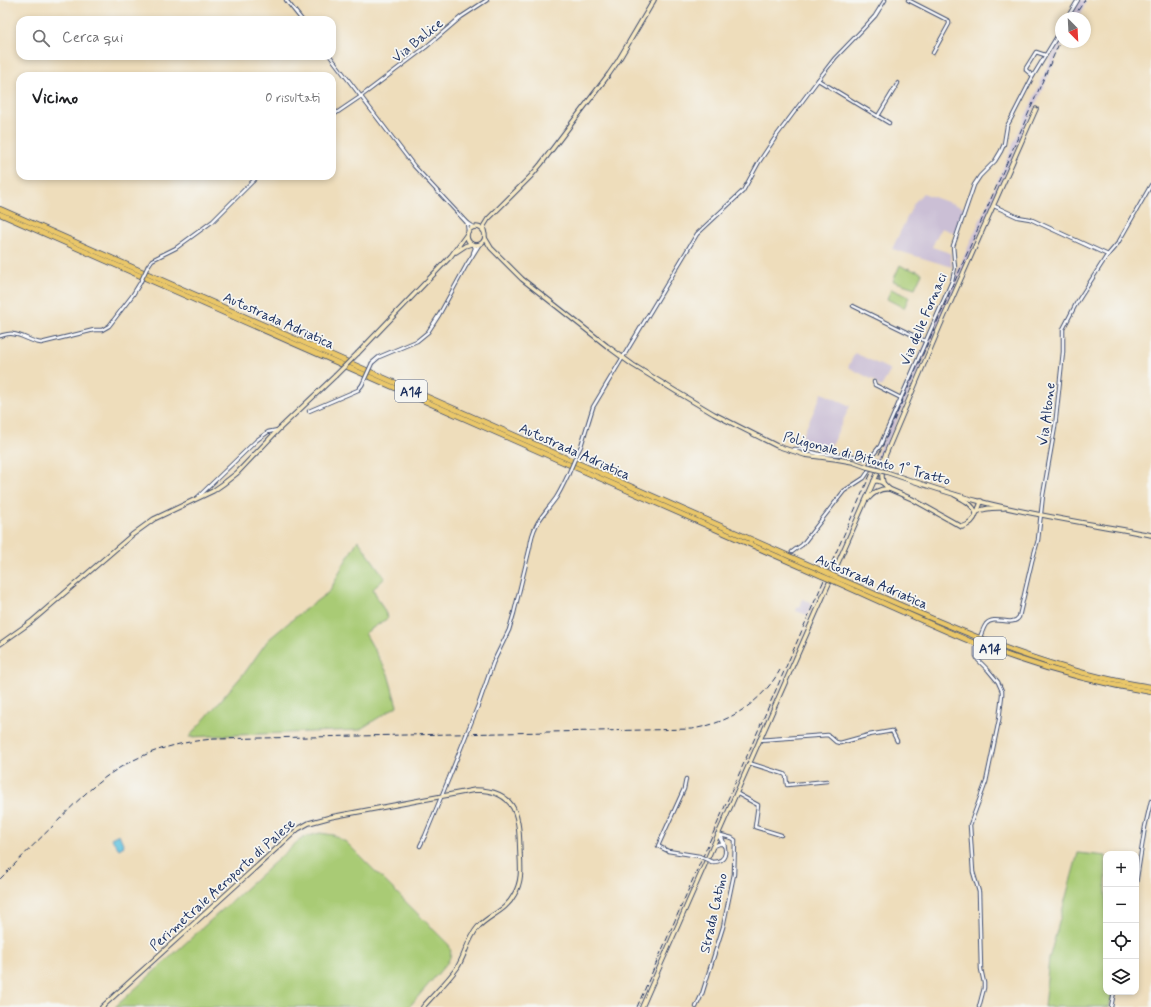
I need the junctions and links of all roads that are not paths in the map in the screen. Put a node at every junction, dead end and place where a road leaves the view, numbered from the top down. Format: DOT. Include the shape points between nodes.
graph roads {
  1 [pos="286,0"];
  2 [pos="487,0"];
  3 [pos="654,0"];
  4 [pos="886,0"];
  5 [pos="908,0"];
  6 [pos="1078,0"];
  7 [pos="1071,12"];
  8 [pos="299,16"];
  9 [pos="1055,39"];
  10 [pos="933,53"];
  11 [pos="1044,56"];
  12 [pos="333,60"];
  13 [pos="1033,76"];
  14 [pos="818,80"];
  15 [pos="898,83"];
  16 [pos="360,97"];
  17 [pos="1036,109"];
  18 [pos="336,113"];
  19 [pos="878,116"];
  20 [pos="889,123"];
  21 [pos="254,180"];
  22 [pos="1151,185"];
  23 [pos="994,206"];
  24 [pos="0,209"];
  25 [pos="0,214"];
  26 [pos="488,219"];
  27 [pos="467,223"];
  28 [pos="474,227"];
  29 [pos="484,231"];
  30 [pos="468,232"];
  31 [pos="485,238"];
  32 [pos="473,244"];
  33 [pos="481,244"];
  34 [pos="491,248"];
  35 [pos="472,255"];
  36 [pos="451,256"];
  37 [pos="1108,256"];
  38 [pos="853,306"];
  39 [pos="0,336"];
  40 [pos="925,341"];
  41 [pos="623,357"];
  42 [pos="874,382"];
  43 [pos="901,398"];
  44 [pos="309,411"];
  45 [pos="278,430"];
  46 [pos="791,451"];
  47 [pos="872,456"];
  48 [pos="882,464"];
  49 [pos="874,482"];
  50 [pos="883,483"];
  51 [pos="884,488"];
  52 [pos="889,489"];
  53 [pos="947,491"];
  54 [pos="195,499"];
  55 [pos="981,501"];
  56 [pos="864,503"];
  57 [pos="1011,508"];
  58 [pos="976,513"];
  59 [pos="1041,515"];
  60 [pos="1151,534"];
  61 [pos="792,552"];
  62 [pos="822,574"];
  63 [pos="837,580"];
  64 [pos="980,636"];
  65 [pos="0,644"];
  66 [pos="976,647"];
  67 [pos="1151,687"];
  68 [pos="1151,692"];
  69 [pos="759,740"];
  70 [pos="897,741"];
  71 [pos="749,763"];
  72 [pos="686,779"];
  73 [pos="827,781"];
  74 [pos="736,793"];
  75 [pos="441,796"];
  76 [pos="1151,801"];
  77 [pos="719,834"];
  78 [pos="781,835"];
  79 [pos="727,837"];
  80 [pos="723,843"];
  81 [pos="420,846"];
  82 [pos="712,848"];
  83 [pos="1139,865"];
  84 [pos="1113,995"];
  85 [pos="102,1007"];
  86 [pos="422,1007"];
  87 [pos="642,1007"];
  88 [pos="696,1007"];
  89 [pos="979,1007"];
  90 [pos="1110,1007"];
  1 -- 8 [label="street"];
  2 -- 16 [label="street, Via Balice" via="461,17"];
  3 -- 26 [label="main road" via="618,61 574,121 531,176"];
  4 -- 14 [label="street"];
  5 -- 10 [label="street" via="949,21"];
  6 -- 7 [label="street"];
  9 -- 11 [label="street, Via delle Fornaci"];
  11 -- 13 [label="street, Via delle Fornaci"];
  11 -- 13 [label="street" via="1036,52 1026,68"];
  12 -- 16 [label="street"];
  13 -- 40 [label="street, Via delle Fornaci" via="1007,126 1001,151 973,188 953,246 954,275"];
  14 -- 19 [label="street"];
  14 -- 41 [label="street" via="777,135 742,190 697,234"];
  15 -- 19 [label="street"];
  16 -- 18 [label="street, Via Balice"];
  16 -- 27 [label="street" via="414,166"];
  17 -- 23 [label="main road"];
  19 -- 20 [label="street"];
  21 -- 39 [label="street, bridge" via="213,221 176,248 152,260 140,284 109,326 102,330 41,343 18,335"];
  22 -- 37 [label="street, Via Altone"];
  23 -- 37 [label="street" via="1018,217 1030,219"];
  23 -- 48 [label="main road"];
  24 -- 62 [label="highway, Autostrada Adriatica / A14"];
  25 -- 62 [label="highway, Autostrada Adriatica / A14"];
  26 -- 28 [label="main road"];
  26 -- 29 [label="main road" via="483,227"];
  27 -- 28 [label="street"];
  27 -- 30 [label="street"];
  28 -- 29 [label="main road" via="480,227"];
  28 -- 30 [label="main road"];
  29 -- 31 [label="main road"];
  30 -- 32 [label="main road" via="468,239"];
  30 -- 36 [label="main road"];
  31 -- 33 [label="main road"];
  31 -- 34 [label="main road"];
  32 -- 33 [label="main road"];
  32 -- 35 [label="street"];
  32 -- 36 [label="main road" via="465,246"];
  33 -- 34 [label="main road"];
  33 -- 35 [label="street"];
  34 -- 41 [label="main road, Poligonale di Bitonto 1° Tratto" via="522,280"];
  35 -- 44 [label="street, bridge" via="428,332 417,341 372,363 358,390"];
  36 -- 45 [label="main road, bridge" via="358,353"];
  37 -- 59 [label="street, Via Altone" via="1076,304 1063,329 1055,427"];
  38 -- 40 [label="street"];
  40 -- 43 [label="street, Via delle Fornaci"];
  41 -- 46 [label="main road, Poligonale di Bitonto 1° Tratto" via="714,414"];
  41 -- 75 [label="street, bridge" via="593,407 581,446 562,487 540,518 531,537 509,630 493,663"];
  42 -- 43 [label="street"];
  43 -- 47 [label="street, Via delle Fornaci" via="880,446"];
  45 -- 54 [label="main road" via="237,473 218,488"];
  45 -- 54 [label="street" via="272,430 257,440"];
  46 -- 47 [label="street" via="800,449 819,454 867,459"];
  46 -- 53 [label="main road, Poligonale di Bitonto 1° Tratto, bridge" via="853,462"];
  47 -- 61 [label="street, Via delle Fornaci" via="864,478 844,491 802,545"];
  48 -- 49 [label="main road"];
  48 -- 50 [label="main road"];
  49 -- 50 [label="main road"];
  49 -- 51 [label="main road"];
  49 -- 56 [label="main road"];
  50 -- 52 [label="main road"];
  51 -- 52 [label="main road"];
  51 -- 56 [label="main road" via="872,494"];
  52 -- 58 [label="main road" via="962,527 972,522"];
  53 -- 55 [label="main road, Poligonale di Bitonto 1° Tratto"];
  53 -- 58 [label="main road" via="968,502"];
  54 -- 65 [label="main road" via="154,520 132,535 31,622"];
  55 -- 57 [label="main road, Poligonale di Bitonto 1° Tratto"];
  55 -- 58 [label="main road"];
  56 -- 69 [label="main road"];
  57 -- 58 [label="main road" via="990,508"];
  57 -- 59 [label="main road, Poligonale di Bitonto 1° Tratto"];
  59 -- 60 [label="main road, Poligonale di Bitonto 1° Tratto"];
  59 -- 64 [label="street, Via Altone" via="1038,540 1019,617 1014,622 990,621 984,626"];
  62 -- 63 [label="highway, Autostrada Adriatica / A14, bridge"];
  63 -- 67 [label="highway, Autostrada Adriatica / A14" via="1015,652 1074,670"];
  63 -- 68 [label="highway, Autostrada Adriatica / A14" via="1001,653 1073,676"];
  66 -- 89 [label="street" via="978,660 998,682 1002,691 999,720 986,782 970,824 973,872 979,892 981,968 984,983"];
  69 -- 70 [label="street" via="828,735 840,743 892,731"];
  69 -- 71 [label="main road"];
  71 -- 73 [label="street" via="784,774 787,785"];
  71 -- 74 [label="main road"];
  72 -- 80 [label="street, Strada Catino, bridge" via="684,789 658,846 668,851 699,856 716,862 726,854"];
  74 -- 77 [label="main road"];
  74 -- 78 [label="street" via="758,805 755,827"];
  75 -- 81 [label="street"];
  75 -- 85 [label="main road, Perimetrale Aeroporto di Palese" via="325,818 298,829"];
  75 -- 86 [label="main road, Perimetrale Aeroporto di Palese" via="484,790 493,791 509,802 517,816 520,878 515,895 499,912 478,927 457,967"];
  76 -- 83 [label="street"];
  77 -- 79 [label="street"];
  77 -- 80 [label="street"];
  77 -- 82 [label="main road"];
  79 -- 80 [label="street"];
  79 -- 88 [label="street, Strada Catino" via="735,840 734,874 723,927"];
  80 -- 82 [label="street"];
  82 -- 87 [label="main road"];
  84 -- 90 [label="street"];
}
